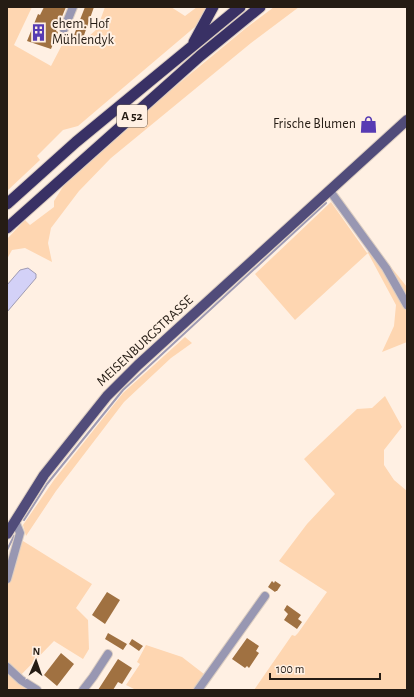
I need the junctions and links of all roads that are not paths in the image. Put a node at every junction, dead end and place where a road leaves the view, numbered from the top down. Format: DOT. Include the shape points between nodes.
graph roads {
  1 [pos="73,7"];
  2 [pos="213,7"];
  3 [pos="240,7"];
  4 [pos="260,7"];
  5 [pos="64,29"];
  6 [pos="192,46"];
  7 [pos="407,120"];
  8 [pos="330,191"];
  9 [pos="7,204"];
  10 [pos="7,228"];
  11 [pos="407,305"];
  12 [pos="15,521"];
  13 [pos="7,534"];
  14 [pos="7,579"];
  15 [pos="265,596"];
  16 [pos="108,654"];
  17 [pos="7,667"];
  18 [pos="37,690"];
  19 [pos="83,690"];
  20 [pos="198,690"];
  1 -- 5 [label="lane"];
  2 -- 6 [label="highway"];
  3 -- 6 [label="highway, A 52"];
  4 -- 10 [label="highway, A 52" via="200,56"];
  6 -- 9 [label="highway, A 52" via="76,142"];
  7 -- 8 [label="main road, MEISENBURGSTRASSE"];
  8 -- 11 [label="lane" via="386,268"];
  8 -- 12 [label="main road, MEISENBURGSTRASSE" via="107,396 44,475"];
  12 -- 13 [label="main road, MEISENBURGSTRASSE"];
  12 -- 14 [label="lane" via="20,533"];
  15 -- 20 [label="lane"];
  16 -- 19 [label="lane"];
  17 -- 18 [label="lane"];
}
